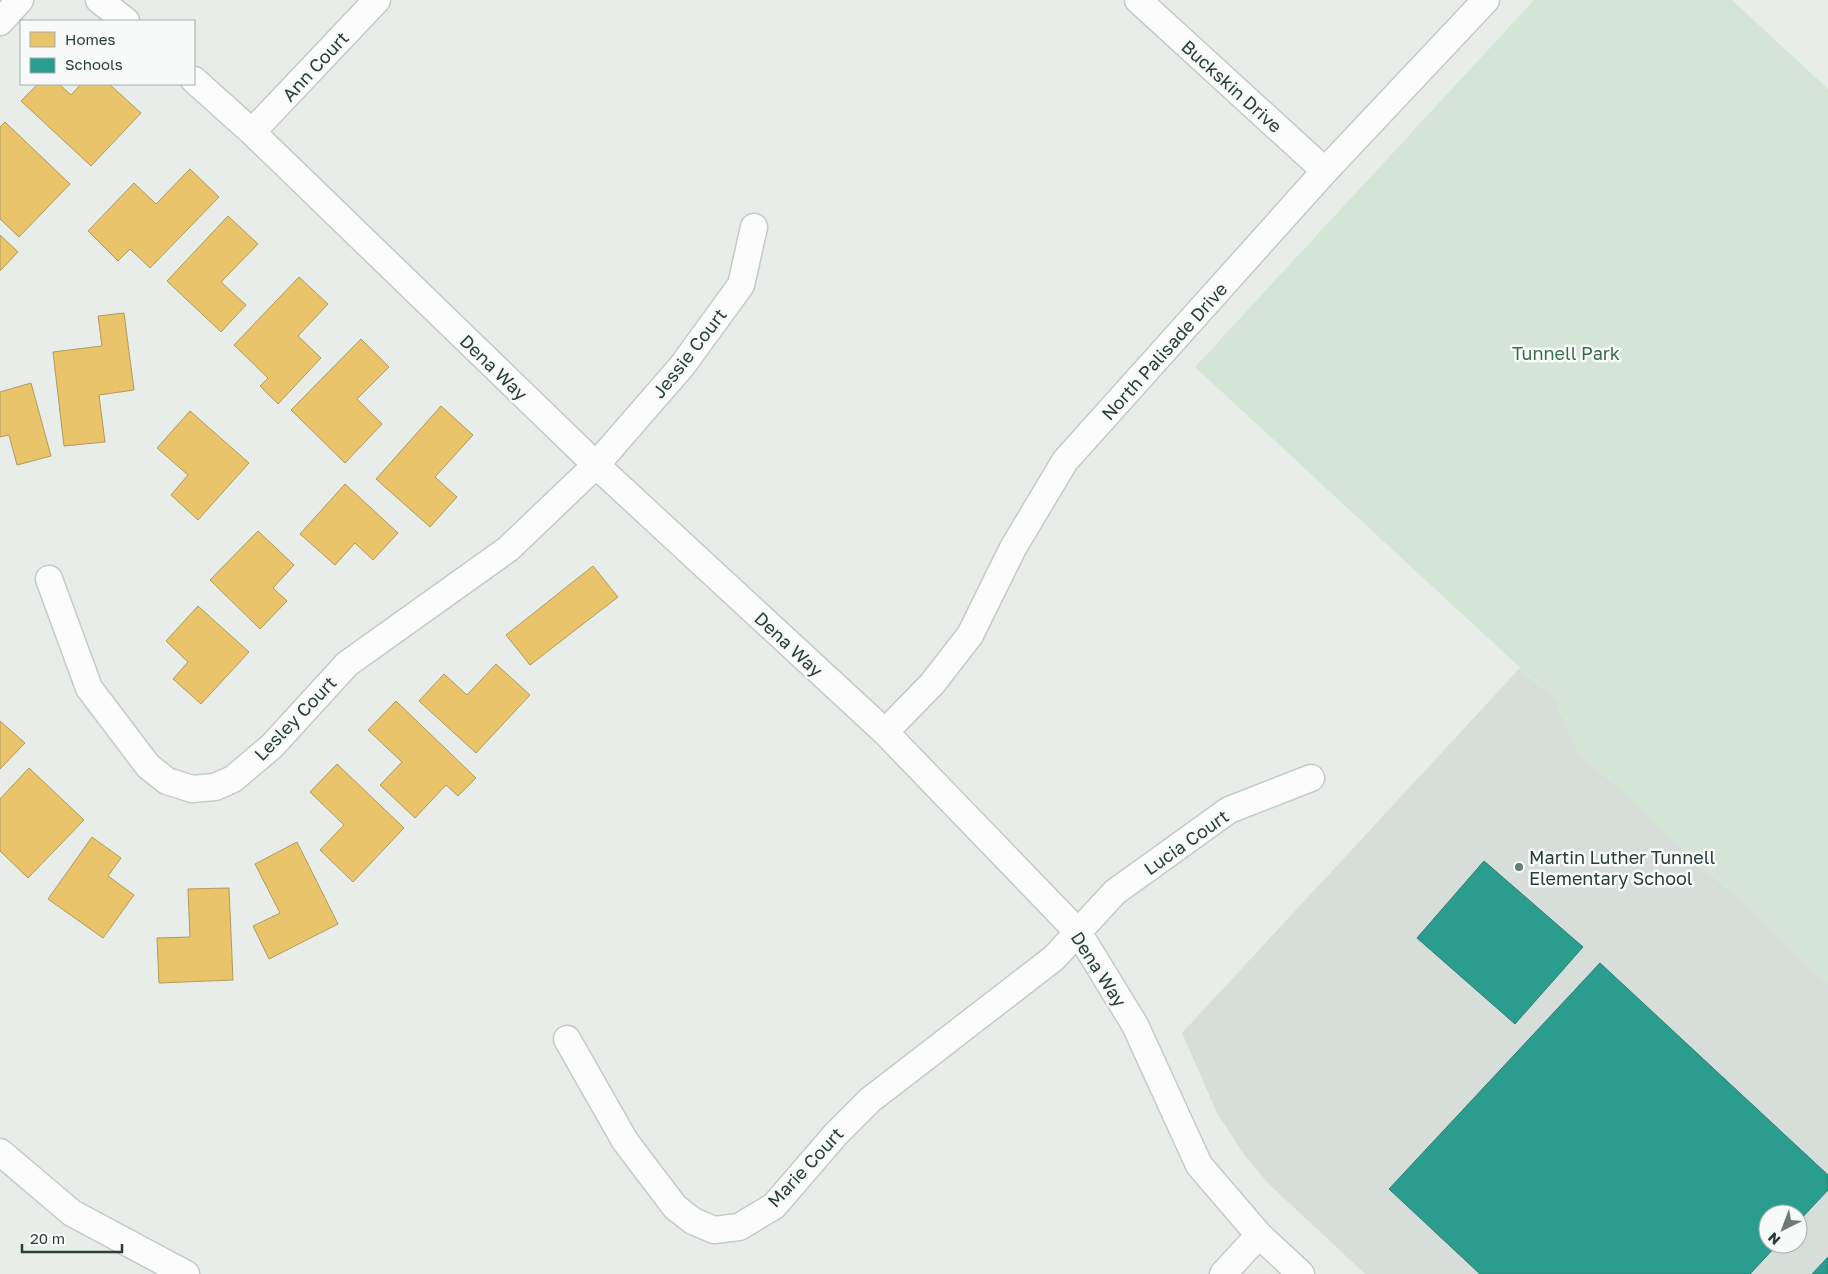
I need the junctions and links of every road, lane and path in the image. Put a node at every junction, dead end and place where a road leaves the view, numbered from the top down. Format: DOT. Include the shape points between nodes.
graph roads {
  1 [pos="20,0"];
  2 [pos="99,0"];
  3 [pos="377,0"];
  4 [pos="1138,0"];
  5 [pos="1486,0"];
  6 [pos="125,20"];
  7 [pos="0,22"];
  8 [pos="195,81"];
  9 [pos="252,132"];
  10 [pos="1325,171"];
  11 [pos="754,227"];
  12 [pos="596,465"];
  13 [pos="49,579"];
  14 [pos="885,732"];
  15 [pos="1311,778"];
  16 [pos="1078,932"];
  17 [pos="568,1039"];
  18 [pos="0,1152"];
  19 [pos="1259,1235"];
  20 [pos="186,1274"];
  21 [pos="1223,1274"];
  22 [pos="1301,1274"];
  1 -- 7 [label="street"];
  2 -- 6 [label="street"];
  3 -- 9 [label="street, Ann Court"];
  4 -- 10 [label="street, Buckskin Drive"];
  5 -- 10 [label="street, North Palisade Drive"];
  8 -- 9 [label="street, Dena Way"];
  9 -- 12 [label="street, Dena Way"];
  10 -- 14 [label="street, North Palisade Drive" via="1065,462 1014,548 970,634 932,684"];
  11 -- 12 [label="street, Jessie Court" via="741,285 682,366"];
  12 -- 13 [label="street, Lesley Court" via="508,549 347,664 272,746 233,779 214,787 192,789 167,781 148,766 89,688"];
  12 -- 14 [label="street, Dena Way"];
  14 -- 16 [label="street, Dena Way"];
  15 -- 16 [label="street, Lucia Court" via="1229,810 1115,892"];
  16 -- 17 [label="street, Marie Court" via="1054,958 870,1100 774,1206 740,1226 714,1230 693,1222 675,1207 625,1141"];
  16 -- 19 [label="street, Dena Way" via="1135,1025 1199,1165"];
  18 -- 20 [label="street" via="72,1214"];
  19 -- 21 [label="street"];
  19 -- 22 [label="street, Dena Way"];
}
